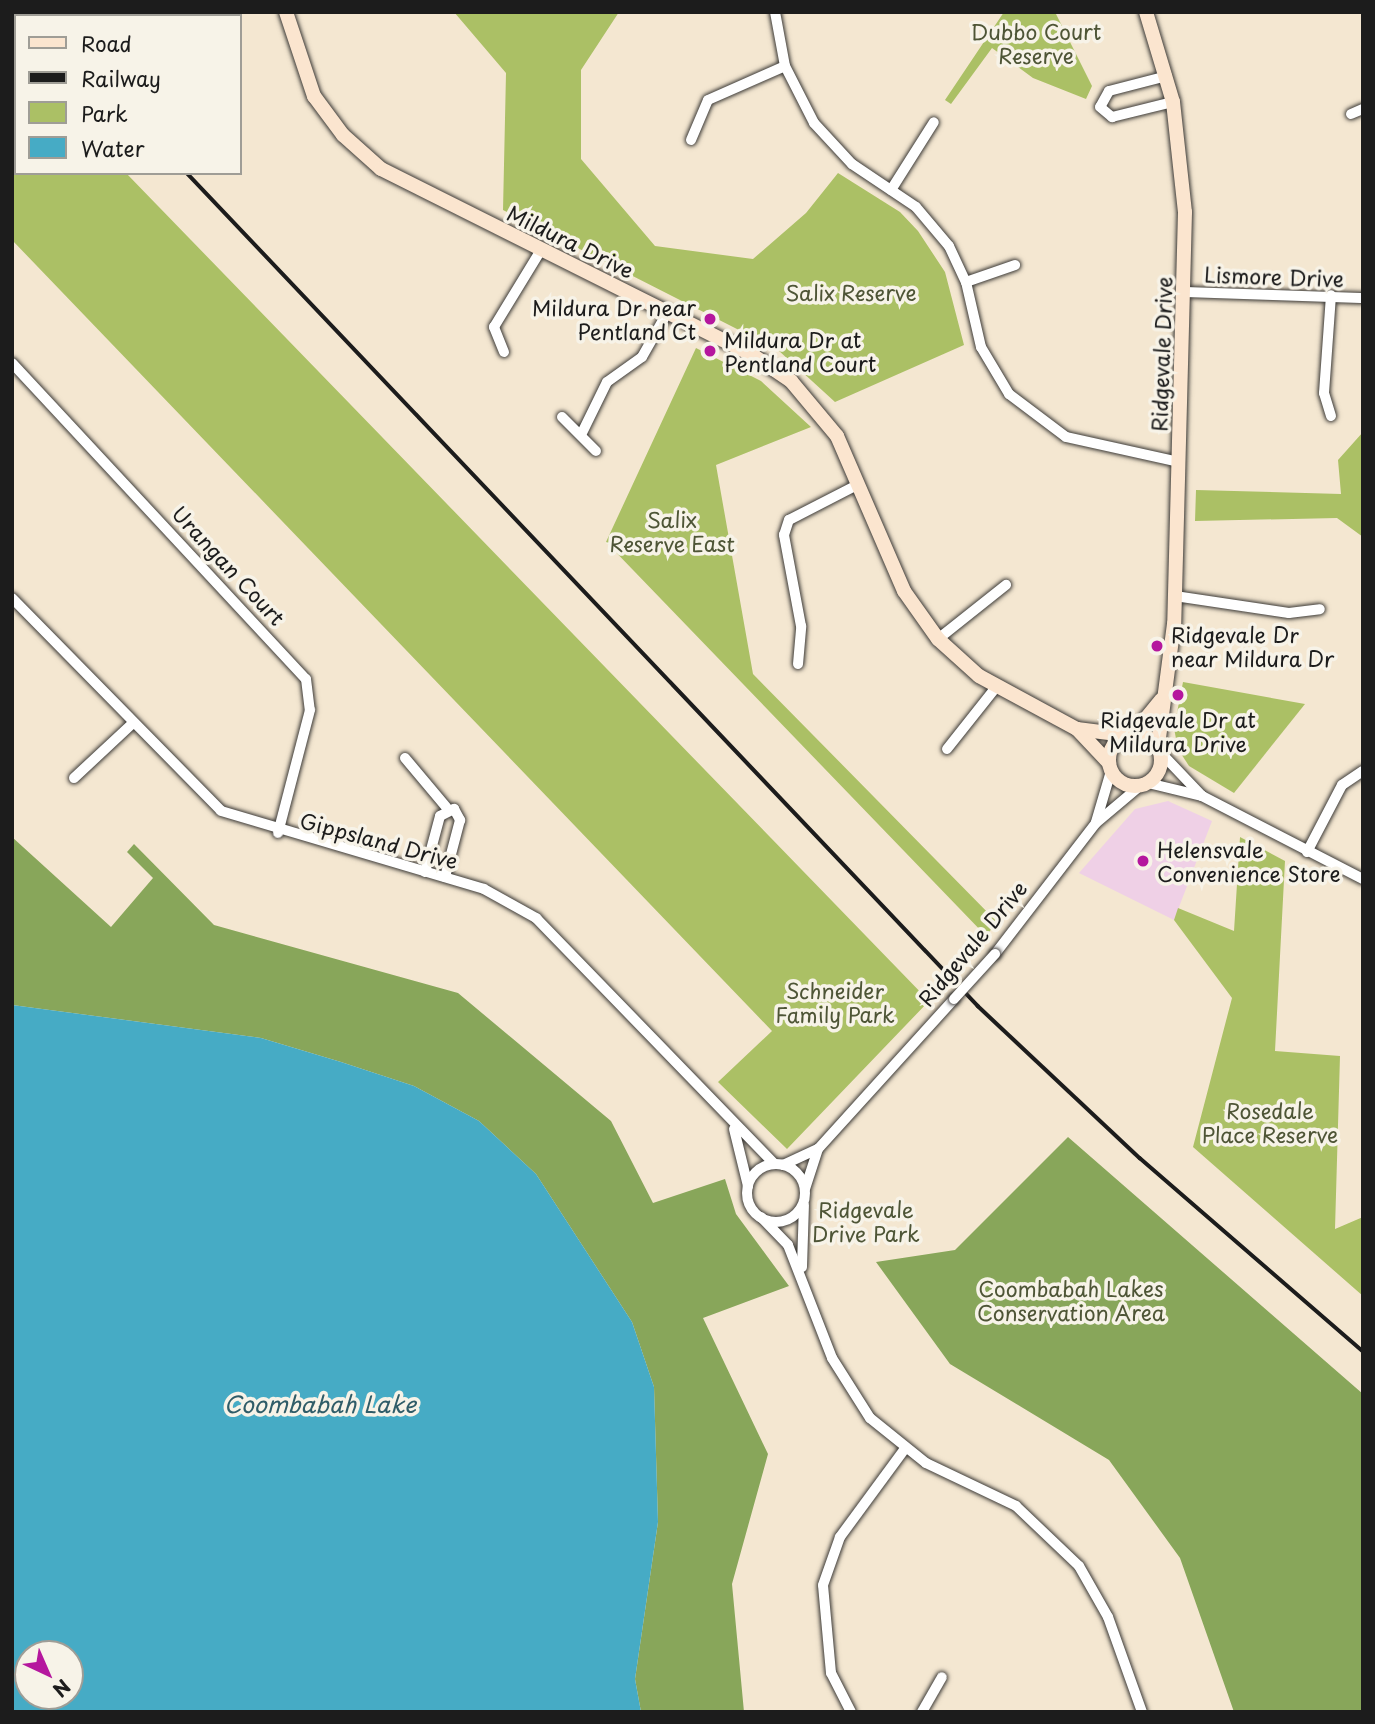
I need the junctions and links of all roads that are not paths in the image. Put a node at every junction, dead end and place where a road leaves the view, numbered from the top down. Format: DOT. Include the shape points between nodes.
graph roads {
  1 [pos="286,12"];
  2 [pos="775,12"];
  3 [pos="1146,12"];
  4 [pos="785,66"];
  5 [pos="1167,76"];
  6 [pos="1173,102"];
  7 [pos="1363,109"];
  8 [pos="1351,114"];
  9 [pos="934,122"];
  10 [pos="691,140"];
  11 [pos="891,190"];
  12 [pos="541,250"];
  13 [pos="1015,265"];
  14 [pos="966,282"];
  15 [pos="1183,292"];
  16 [pos="1331,295"];
  17 [pos="1363,298"];
  18 [pos="667,313"];
  19 [pos="504,352"];
  20 [pos="12,363"];
  21 [pos="1331,416"];
  22 [pos="562,417"];
  23 [pos="581,435"];
  24 [pos="596,451"];
  25 [pos="1179,462"];
  26 [pos="859,484"];
  27 [pos="1006,585"];
  28 [pos="1175,596"];
  29 [pos="12,598"];
  30 [pos="1320,609"];
  31 [pos="938,639"];
  32 [pos="798,664"];
  33 [pos="998,686"];
  34 [pos="1161,700"];
  35 [pos="132,724"];
  36 [pos="1077,729"];
  37 [pos="1129,734"];
  38 [pos="947,749"];
  39 [pos="1160,750"];
  40 [pos="405,758"];
  41 [pos="1110,767"];
  42 [pos="1363,771"];
  43 [pos="75,778"];
  44 [pos="1144,785"];
  45 [pos="1202,796"];
  46 [pos="447,808"];
  47 [pos="1096,823"];
  48 [pos="278,833"];
  49 [pos="1307,852"];
  50 [pos="425,872"];
  51 [pos="445,877"];
  52 [pos="1363,879"];
  53 [pos="733,1126"];
  54 [pos="818,1150"];
  55 [pos="778,1164"];
  56 [pos="748,1186"];
  57 [pos="804,1196"];
  58 [pos="761,1217"];
  59 [pos="802,1271"];
  60 [pos="904,1450"];
  61 [pos="942,1677"];
  62 [pos="851,1712"];
  63 [pos="922,1712"];
  64 [pos="1142,1712"];
  1 -- 12 [label="street, Mildura Drive" via="314,96 362,153 408,184"];
  2 -- 4 [label="street"];
  3 -- 5 [label="street, Ridgevale Drive"];
  4 -- 10 [label="street" via="708,100"];
  4 -- 11 [label="street" via="826,139"];
  5 -- 6 [label="street, Ridgevale Drive"];
  5 -- 6 [label="street" via="1105,93 1100,107 1112,117"];
  6 -- 15 [label="street, Ridgevale Drive" via="1184,180"];
  7 -- 8 [label="street"];
  9 -- 11 [label="street"];
  11 -- 14 [label="street" via="934,226"];
  12 -- 18 [label="street, Mildura Drive"];
  12 -- 19 [label="street" via="494,327"];
  13 -- 14 [label="street"];
  14 -- 25 [label="street" via="981,347 1025,411 1066,438"];
  15 -- 16 [label="street, Lismore Drive"];
  15 -- 25 [label="street, Ridgevale Drive"];
  16 -- 17 [label="street, Lismore Drive"];
  16 -- 21 [label="street" via="1324,393"];
  18 -- 23 [label="street" via="642,357 607,382"];
  18 -- 26 [label="street, Mildura Drive" via="791,381 837,436"];
  20 -- 48 [label="street, Urangan Court" via="306,679 310,710"];
  22 -- 23 [label="street"];
  23 -- 24 [label="street"];
  25 -- 28 [label="street, Ridgevale Drive"];
  26 -- 31 [label="street, Mildura Drive" via="904,591"];
  26 -- 32 [label="street" via="789,520 784,535 801,626"];
  27 -- 31 [label="street"];
  28 -- 30 [label="street" via="1289,613"];
  28 -- 34 [label="street, Ridgevale Drive"];
  29 -- 35 [label="street, Gippsland Drive"];
  31 -- 33 [label="street, Mildura Drive"];
  33 -- 36 [label="street, Mildura Drive"];
  33 -- 38 [label="street"];
  34 -- 37 [label="street"];
  34 -- 39 [label="street, Ridgevale Drive"];
  35 -- 43 [label="street"];
  35 -- 48 [label="street, Gippsland Drive" via="203,799"];
  36 -- 37 [label="street, Mildura Drive"];
  36 -- 41 [label="street, Mildura Drive"];
  37 -- 39 [label="street"];
  37 -- 41 [label="street" via="1112,746"];
  39 -- 44 [label="street" via="1160,771"];
  39 -- 45 [label="street"];
  40 -- 46 [label="street"];
  41 -- 44 [label="street" via="1123,784"];
  41 -- 47 [label="street, Ridgevale Drive"];
  42 -- 49 [label="street" via="1342,785"];
  44 -- 45 [label="street"];
  44 -- 47 [label="street, Ridgevale Drive"];
  45 -- 49 [label="street"];
  46 -- 50 [label="street"];
  46 -- 51 [label="street" via="457,811 460,820"];
  47 -- 54 [label="street, Ridgevale Drive, bridge" via="995,954"];
  48 -- 50 [label="street, Gippsland Drive"];
  49 -- 52 [label="street"];
  50 -- 51 [label="street, Gippsland Drive"];
  51 -- 53 [label="street, Gippsland Drive" via="500,896 551,931"];
  53 -- 55 [label="street, Gippsland Drive"];
  53 -- 56 [label="street, Gippsland Drive"];
  54 -- 55 [label="street, Ridgevale Drive"];
  54 -- 57 [label="street, Ridgevale Drive"];
  55 -- 56 [label="street" via="757,1171"];
  55 -- 57 [label="street" via="798,1174"];
  56 -- 58 [label="street" via="749,1204"];
  57 -- 58 [label="street" via="786,1220"];
  57 -- 59 [label="street, Ridgevale Drive"];
  58 -- 59 [label="street" via="778,1231"];
  59 -- 60 [label="street" via="841,1377"];
  60 -- 62 [label="street" via="840,1536 823,1585 828,1662"];
  60 -- 64 [label="street" via="1016,1506 1062,1546 1108,1617"];
  61 -- 63 [label="street"];
}
